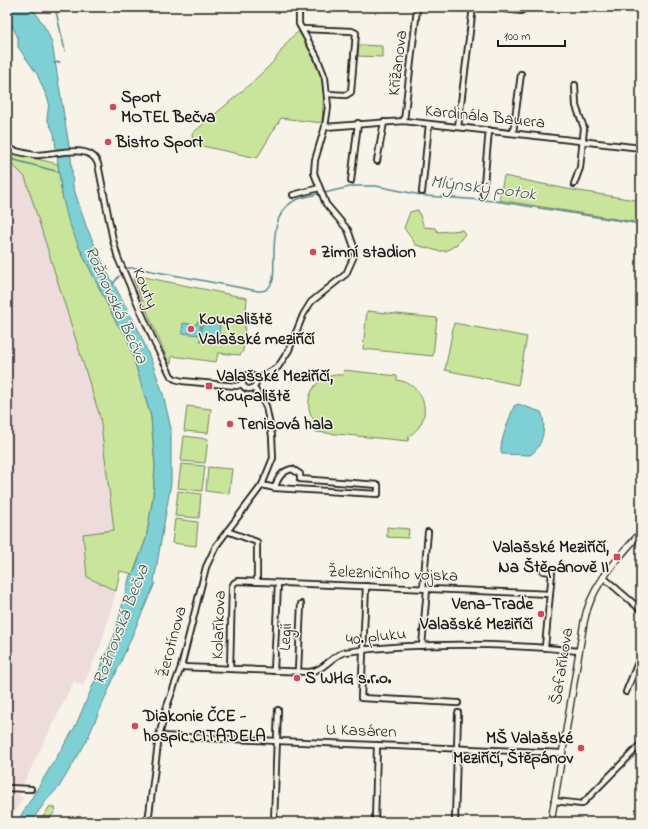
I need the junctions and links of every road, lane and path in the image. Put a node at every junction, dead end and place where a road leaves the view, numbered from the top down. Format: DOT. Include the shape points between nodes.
graph roads {
  1 [pos="299,7"];
  2 [pos="473,7"];
  3 [pos="485,7"];
  4 [pos="417,9"];
  5 [pos="521,10"];
  6 [pos="303,29"];
  7 [pos="521,74"];
  8 [pos="575,85"];
  9 [pos="327,94"];
  10 [pos="404,121"];
  11 [pos="384,122"];
  12 [pos="358,123"];
  13 [pos="429,124"];
  14 [pos="325,126"];
  15 [pos="458,127"];
  16 [pos="489,130"];
  17 [pos="514,133"];
  18 [pos="583,141"];
  19 [pos="641,148"];
  20 [pos="7,149"];
  21 [pos="377,161"];
  22 [pos="351,181"];
  23 [pos="574,184"];
  24 [pos="319,188"];
  25 [pos="422,192"];
  26 [pos="293,195"];
  27 [pos="483,195"];
  28 [pos="256,380"];
  29 [pos="242,384"];
  30 [pos="254,388"];
  31 [pos="300,479"];
  32 [pos="262,485"];
  33 [pos="274,488"];
  34 [pos="297,489"];
  35 [pos="227,531"];
  36 [pos="428,532"];
  37 [pos="641,532"];
  38 [pos="543,572"];
  39 [pos="603,577"];
  40 [pos="257,582"];
  41 [pos="234,583"];
  42 [pos="278,583"];
  43 [pos="366,586"];
  44 [pos="425,588"];
  45 [pos="550,594"];
  46 [pos="301,604"];
  47 [pos="641,610"];
  48 [pos="422,646"];
  49 [pos="545,647"];
  50 [pos="363,649"];
  51 [pos="579,651"];
  52 [pos="641,655"];
  53 [pos="181,667"];
  54 [pos="230,669"];
  55 [pos="274,670"];
  56 [pos="298,671"];
  57 [pos="626,692"];
  58 [pos="458,703"];
  59 [pos="278,710"];
  60 [pos="458,713"];
  61 [pos="159,736"];
  62 [pos="277,741"];
  63 [pos="641,744"];
  64 [pos="377,745"];
  65 [pos="457,748"];
  66 [pos="562,753"];
  67 [pos="7,788"];
  68 [pos="31,789"];
  69 [pos="554,801"];
  70 [pos="148,822"];
  71 [pos="274,822"];
  72 [pos="375,822"];
  73 [pos="455,822"];
  74 [pos="551,822"];
  1 -- 6 [label="street, Kouty" via="299,22"];
  2 -- 15 [label="street"];
  3 -- 5 [label="street"];
  4 -- 10 [label="street, Křižanova"];
  6 -- 9 [label="street, Kouty" via="325,78"];
  6 -- 9 [label="street" via="356,33 351,92 346,95"];
  7 -- 17 [label="street"];
  8 -- 18 [label="street" via="576,106 584,128"];
  9 -- 14 [label="street, Kouty" via="328,114"];
  10 -- 11 [label="street, Kardinála Bauera"];
  10 -- 13 [label="street, Kardinála Bauera"];
  11 -- 12 [label="street, Kardinála Bauera"];
  11 -- 21 [label="street"];
  12 -- 14 [label="street, Kardinála Bauera"];
  12 -- 22 [label="street"];
  13 -- 15 [label="street, Kardinála Bauera"];
  13 -- 25 [label="street"];
  14 -- 24 [label="street, Kouty" via="314,166"];
  15 -- 16 [label="street, Kardinála Bauera"];
  16 -- 17 [label="street, Kardinála Bauera"];
  16 -- 27 [label="street"];
  17 -- 18 [label="street, Kardinála Bauera"];
  18 -- 19 [label="street, Kardinála Bauera"];
  18 -- 23 [label="street" via="580,168"];
  20 -- 29 [label="street, Kouty" via="35,155 89,153 97,161 120,262 171,376 182,381 236,386"];
  24 -- 26 [label="street"];
  24 -- 28 [label="street, Kouty" via="326,204 352,238 354,256 351,266 339,281 311,302 289,350 278,367"];
  28 -- 29 [label="street, Kouty" via="252,376 247,376"];
  28 -- 30 [label="street"];
  29 -- 30 [label="street, Kouty" via="246,389"];
  30 -- 32 [label="street, Žerotínova" via="266,406 272,436 273,458"];
  31 -- 33 [label="street" via="300,474 296,470 288,470 276,481"];
  31 -- 34 [label="street"];
  31 -- 34 [label="street" via="378,484 378,494"];
  32 -- 33 [label="street"];
  32 -- 35 [label="street, Žerotínova"];
  33 -- 34 [label="street"];
  35 -- 40 [label="street" via="257,542"];
  35 -- 53 [label="street, Žerotínova" via="210,556 203,576"];
  36 -- 44 [label="street"];
  37 -- 39 [label="street, Šafaříkova"];
  38 -- 45 [label="street" via="552,572"];
  39 -- 47 [label="street"];
  39 -- 51 [label="street, Šafaříkova" via="588,604"];
  40 -- 41 [label="street, Železničního vojska"];
  40 -- 42 [label="street, Železničního vojska"];
  41 -- 54 [label="street, Kolaříkova"];
  42 -- 43 [label="street, Železničního vojska"];
  42 -- 55 [label="street"];
  43 -- 44 [label="street, Železničního vojska"];
  43 -- 50 [label="street"];
  44 -- 45 [label="street, Železničního vojska"];
  44 -- 48 [label="street"];
  45 -- 49 [label="street"];
  46 -- 56 [label="street, Legií"];
  48 -- 49 [label="street, 40. pluku"];
  48 -- 50 [label="street, 40. pluku"];
  49 -- 51 [label="street, 40. pluku"];
  50 -- 56 [label="street, 40. pluku" via="342,653 318,670"];
  50 -- 58 [label="street" via="361,698"];
  51 -- 66 [label="street, Šafaříkova"];
  52 -- 57 [label="street"];
  53 -- 54 [label="street, 40. pluku"];
  53 -- 61 [label="street, Žerotínova"];
  54 -- 55 [label="street, 40. pluku"];
  55 -- 56 [label="street, 40. pluku"];
  59 -- 62 [label="street"];
  60 -- 65 [label="street"];
  61 -- 62 [label="street, U Kasáren"];
  61 -- 70 [label="street, Žerotínova"];
  62 -- 64 [label="street, U Kasáren"];
  62 -- 71 [label="street"];
  63 -- 69 [label="street" via="582,804"];
  64 -- 65 [label="street, U Kasáren"];
  64 -- 72 [label="street"];
  65 -- 66 [label="street, U Kasáren"];
  65 -- 73 [label="street"];
  66 -- 69 [label="street, Šafaříkova"];
  67 -- 68 [label="street"];
  69 -- 74 [label="street, Šafaříkova"];
}
